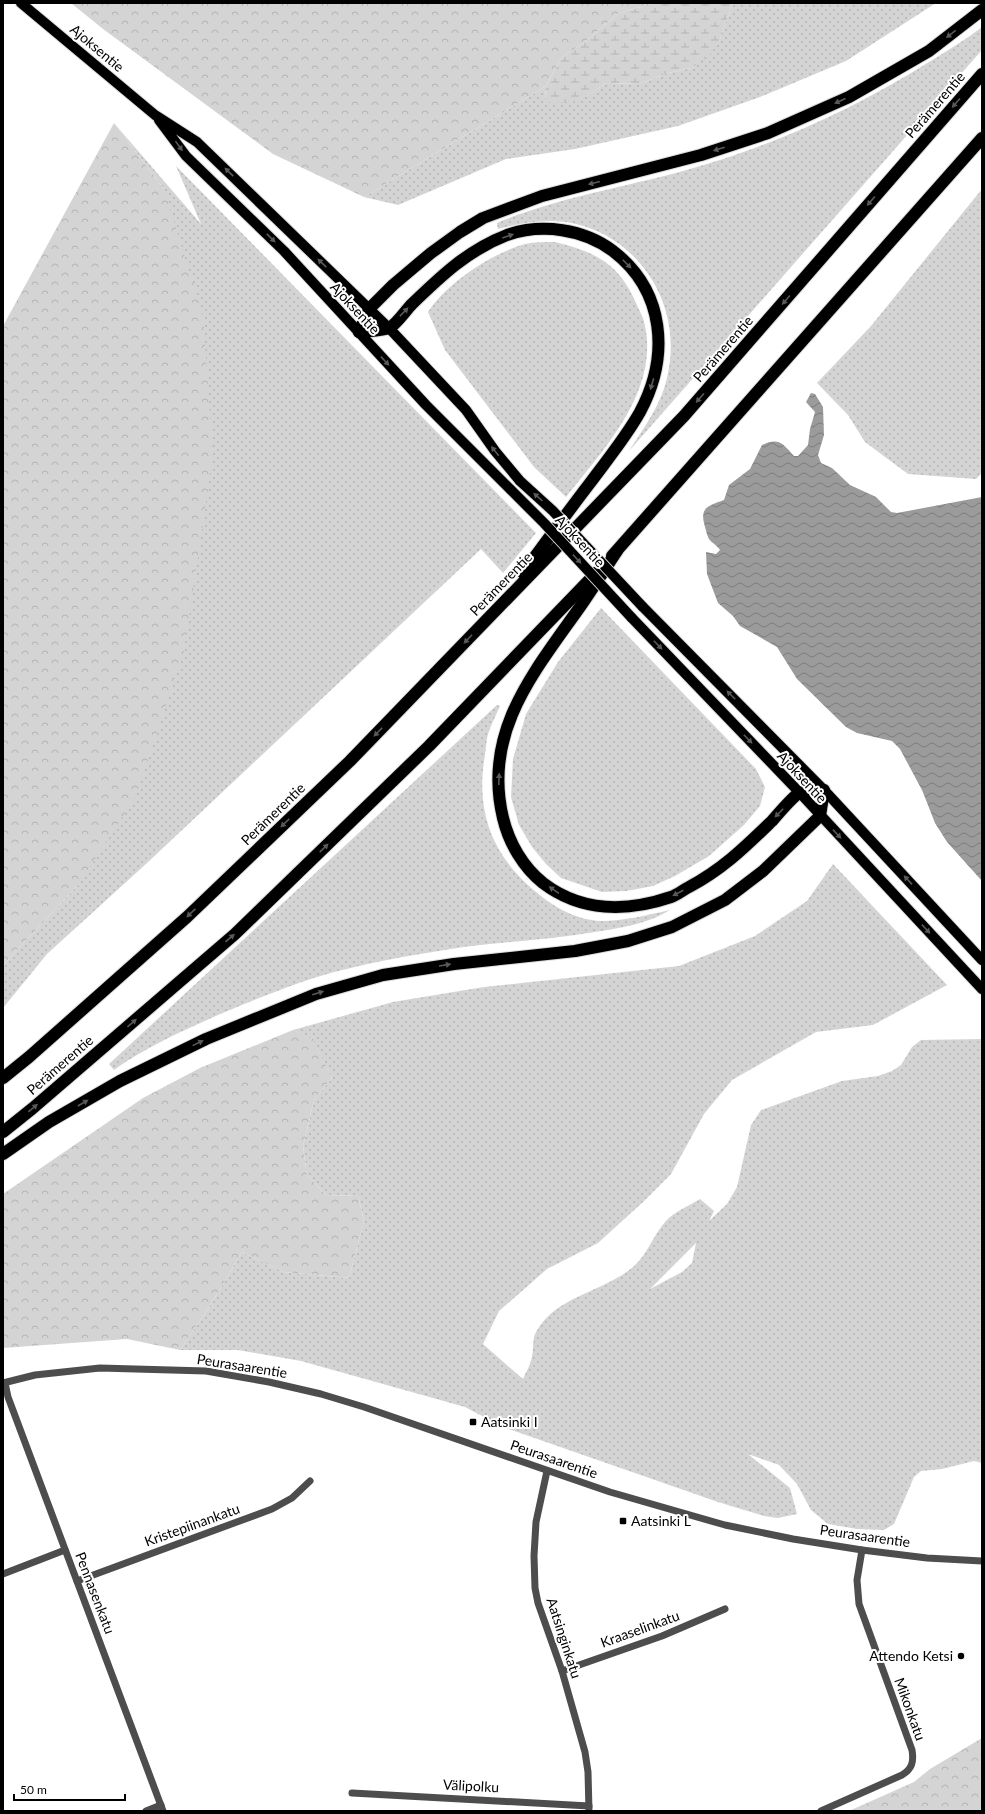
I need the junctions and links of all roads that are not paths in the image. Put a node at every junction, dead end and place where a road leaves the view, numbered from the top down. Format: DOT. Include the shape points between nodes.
graph roads {
  1 [pos="21,3"];
  2 [pos="982,10"];
  3 [pos="982,74"];
  4 [pos="156,115"];
  5 [pos="982,138"];
  6 [pos="369,308"];
  7 [pos="389,328"];
  8 [pos="359,332"];
  9 [pos="617,551"];
  10 [pos="495,611"];
  11 [pos="824,790"];
  12 [pos="800,793"];
  13 [pos="820,816"];
  14 [pos="982,960"];
  15 [pos="982,989"];
  16 [pos="3,1078"];
  17 [pos="3,1132"];
  18 [pos="3,1154"];
  19 [pos="4,1383"];
  20 [pos="547,1471"];
  21 [pos="310,1481"];
  22 [pos="65,1550"];
  23 [pos="862,1550"];
  24 [pos="982,1561"];
  25 [pos="3,1574"];
  26 [pos="77,1581"];
  27 [pos="725,1609"];
  28 [pos="562,1671"];
  29 [pos="352,1793"];
  30 [pos="162,1808"];
  31 [pos="589,1808"];
  32 [pos="146,1811"];
  33 [pos="821,1811"];
  1 -- 4 [label="main road, Ajoksentie"];
  2 -- 6 [label="highway, one-way" via="916,59 849,97 768,133 701,155 542,196 483,218 431,253"];
  3 -- 10 [label="highway, Perämerentie, one-way" via="684,416"];
  6 -- 4 [label="main road, Ajoksentie, one-way" via="197,142"];
  4 -- 8 [label="main road, Ajoksentie, one-way" via="186,156 284,251"];
  5 -- 9 [label="highway, Perämerentie"];
  6 -- 7 [label="main road, Ajoksentie"];
  6 -- 8 [label="highway"];
  7 -- 8 [label="highway"];
  7 -- 10 [label="highway, one-way" via="462,258 508,235 532,230 574,233 596,240 632,268 643,283 654,306 659,333 658,362 641,410 632,426"];
  11 -- 7 [label="main road, Ajoksentie, one-way, bridge" via="642,606 553,511 520,481 466,410"];
  8 -- 12 [label="main road, Ajoksentie, one-way, bridge" via="441,421 544,522"];
  12 -- 9 [label="highway, one-way" via="736,856 711,875 672,896 631,907 592,906 557,893 529,871 506,832 500,807 498,781 507,729 515,704 530,678"];
  17 -- 9 [label="highway, Perämerentie, one-way" via="235,934 429,746"];
  10 -- 16 [label="highway, Perämerentie, one-way" via="350,761 187,917"];
  11 -- 12 [label="highway"];
  11 -- 13 [label="highway"];
  14 -- 11 [label="main road, Ajoksentie, one-way"];
  12 -- 13 [label="main road, Ajoksentie"];
  13 -- 15 [label="main road, Ajoksentie, one-way"];
  18 -- 13 [label="highway, one-way" via="49,1122 120,1081 206,1039 316,994 383,976 454,964 575,951 628,941 672,927 725,900 763,871"];
  19 -- 20 [label="street, Peurasaarentie" via="35,1375 100,1368 206,1371 321,1394 364,1406"];
  19 -- 22 [label="street, Pennasenkatu"];
  20 -- 23 [label="street, Peurasaarentie" via="725,1525 793,1540"];
  20 -- 28 [label="street, Aatsinginkatu" via="536,1522 534,1573 538,1603"];
  21 -- 26 [label="street, Kristepiinankatu" via="292,1498 272,1509"];
  22 -- 25 [label="street"];
  22 -- 26 [label="street, Pennasenkatu"];
  23 -- 24 [label="street, Peurasaarentie" via="927,1558"];
  23 -- 33 [label="street, Mikonkatu" via="857,1580 859,1604 912,1750 913,1762 910,1769 902,1775"];
  26 -- 30 [label="street, Pennasenkatu"];
  27 -- 28 [label="street, Kraaselinkatu" via="662,1636"];
  28 -- 31 [label="street, Aatsinginkatu" via="585,1752"];
  29 -- 31 [label="street, Välipolku"];
  30 -- 32 [label="street"];
}
